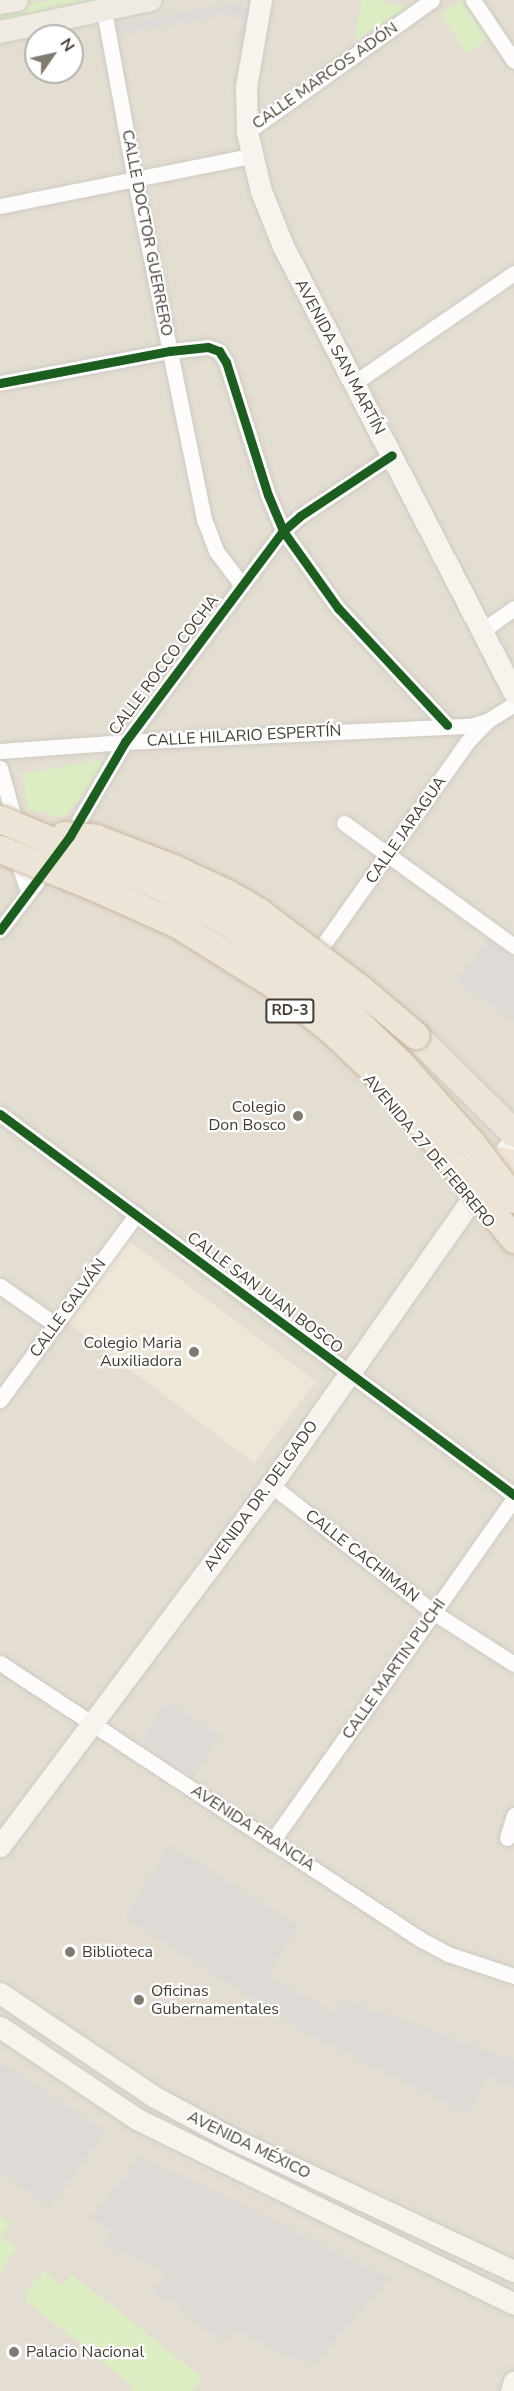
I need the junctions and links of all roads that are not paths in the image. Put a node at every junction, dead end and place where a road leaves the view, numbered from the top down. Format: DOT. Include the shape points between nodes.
graph roads {
  1 [pos="17,0"];
  2 [pos="151,0"];
  3 [pos="261,0"];
  4 [pos="432,0"];
  5 [pos="473,0"];
  6 [pos="0,3"];
  7 [pos="104,11"];
  8 [pos="0,32"];
  9 [pos="514,61"];
  10 [pos="247,132"];
  11 [pos="251,156"];
  12 [pos="135,180"];
  13 [pos="0,206"];
  14 [pos="514,273"];
  15 [pos="170,351"];
  16 [pos="0,383"];
  17 [pos="354,383"];
  18 [pos="392,455"];
  19 [pos="283,531"];
  20 [pos="242,585"];
  21 [pos="514,608"];
  22 [pos="483,630"];
  23 [pos="514,693"];
  24 [pos="514,704"];
  25 [pos="487,721"];
  26 [pos="447,725"];
  27 [pos="125,742"];
  28 [pos="0,751"];
  29 [pos="0,768"];
  30 [pos="4,812"];
  31 [pos="344,823"];
  32 [pos="35,832"];
  33 [pos="70,836"];
  34 [pos="389,856"];
  35 [pos="6,858"];
  36 [pos="35,884"];
  37 [pos="0,930"];
  38 [pos="514,946"];
  39 [pos="308,966"];
  40 [pos="0,1114"];
  41 [pos="514,1134"];
  42 [pos="510,1160"];
  43 [pos="470,1199"];
  44 [pos="514,1199"];
  45 [pos="136,1215"];
  46 [pos="514,1239"];
  47 [pos="514,1251"];
  48 [pos="0,1286"];
  49 [pos="56,1325"];
  50 [pos="349,1375"];
  51 [pos="0,1400"];
  52 [pos="272,1485"];
  53 [pos="514,1497"];
  54 [pos="434,1612"];
  55 [pos="0,1663"];
  56 [pos="514,1664"];
  57 [pos="91,1722"];
  58 [pos="514,1815"];
  59 [pos="507,1838"];
  60 [pos="273,1840"];
  61 [pos="0,1846"];
  62 [pos="514,1976"];
  63 [pos="0,1993"];
  64 [pos="0,2027"];
  65 [pos="514,2271"];
  66 [pos="514,2304"];
  67 [pos="514,2381"];
  68 [pos="511,2391"];
  1 -- 6 [label="main road"];
  2 -- 7 [label="main road"];
  3 -- 10 [label="main road, AVENIDA SAN MARTÍN" via="246,87"];
  4 -- 10 [label="street, CALLE MARCOS ADÓN"];
  5 -- 9 [label="street"];
  7 -- 8 [label="main road"];
  7 -- 12 [label="street, CALLE DOCTOR GUERRERO"];
  10 -- 11 [label="main road, AVENIDA SAN MARTÍN"];
  11 -- 12 [label="street"];
  11 -- 17 [label="main road, AVENIDA SAN MARTÍN" via="283,246"];
  12 -- 13 [label="street"];
  12 -- 15 [label="street, CALLE DOCTOR GUERRERO"];
  14 -- 17 [label="street"];
  15 -- 16 [label="street"];
  15 -- 19 [label="street" via="208,347 219,351 226,362"];
  15 -- 20 [label="street, CALLE DOCTOR GUERRERO" via="204,519 216,552"];
  17 -- 18 [label="main road, AVENIDA SAN MARTÍN"];
  18 -- 19 [label="street, CALLE ROCCO COCHA"];
  18 -- 22 [label="main road, AVENIDA SAN MARTÍN"];
  19 -- 20 [label="street, CALLE ROCCO COCHA"];
  19 -- 26 [label="street" via="338,608"];
  20 -- 27 [label="street, CALLE ROCCO COCHA"];
  21 -- 22 [label="street"];
  22 -- 23 [label="main road, AVENIDA SAN MARTÍN"];
  24 -- 25 [label="street, CALLE JARAGUA"];
  25 -- 26 [label="street, CALLE HILARIO ESPERTÍN" via="470,726"];
  25 -- 34 [label="street, CALLE JARAGUA" via="467,742"];
  26 -- 27 [label="street, CALLE HILARIO ESPERTÍN"];
  27 -- 28 [label="street, CALLE HILARIO ESPERTÍN"];
  27 -- 33 [label="street, CALLE ROCCO COCHA"];
  29 -- 30 [label="street"];
  30 -- 32 [label="highway, RD-3, bridge"];
  30 -- 33 [label="main road, RD-3"];
  30 -- 35 [label="street"];
  31 -- 34 [label="street"];
  32 -- 41 [label="highway, bridge" via="96,838 173,868 259,912 415,1035"];
  32 -- 44 [label="highway, RD-3, bridge" via="155,884 255,941 348,1013 400,1063 470,1141"];
  33 -- 36 [label="street, CALLE ROCCO COCHA"];
  33 -- 39 [label="main road, RD-3" via="152,868 219,901"];
  34 -- 38 [label="street"];
  34 -- 39 [label="street, CALLE JARAGUA"];
  35 -- 36 [label="main road, AVENIDA 27 DE FEBRERO / RD-3"];
  35 -- 46 [label="highway, RD-3, bridge" via="92,885 179,925 270,982 330,1029 407,1106"];
  36 -- 37 [label="street, CALLE ROCCO COCHA"];
  36 -- 43 [label="main road, AVENIDA 27 DE FEBRERO / RD-3" via="137,913 205,952 287,1009 357,1066"];
  39 -- 42 [label="main road, RD-3" via="395,1042"];
  40 -- 45 [label="street, CALLE SAN JUAN BOSCO"];
  42 -- 43 [label="main road, AVENIDA DR. DELGADO"];
  43 -- 47 [label="main road, AVENIDA 27 DE FEBRERO / RD-3"];
  43 -- 50 [label="main road, AVENIDA DR. DELGADO"];
  45 -- 49 [label="street, CALLE GALVÁN"];
  45 -- 50 [label="street, CALLE SAN JUAN BOSCO"];
  48 -- 49 [label="street"];
  49 -- 51 [label="street, CALLE GALVÁN"];
  50 -- 52 [label="main road, AVENIDA DR. DELGADO"];
  50 -- 53 [label="street, CALLE SAN JUAN BOSCO"];
  52 -- 54 [label="street, CALLE CACHIMAN"];
  52 -- 57 [label="main road, AVENIDA DR. DELGADO"];
  53 -- 54 [label="street, CALLE MARTIN PUCHI"];
  54 -- 56 [label="street, CALLE CACHIMAN"];
  54 -- 60 [label="street, CALLE MARTIN PUCHI"];
  55 -- 57 [label="street, AVENIDA FRANCIA"];
  57 -- 60 [label="street, AVENIDA FRANCIA"];
  57 -- 61 [label="main road, AVENIDA DR. DELGADO"];
  58 -- 59 [label="street"];
  60 -- 62 [label="street, AVENIDA FRANCIA" via="420,1939 448,1954"];
  63 -- 65 [label="main road, AVENIDA MÉXICO" via="153,2096 233,2139"];
  64 -- 66 [label="main road, AVENIDA MÉXICO" via="137,2119"];
  67 -- 68 [label="main road"];
}
